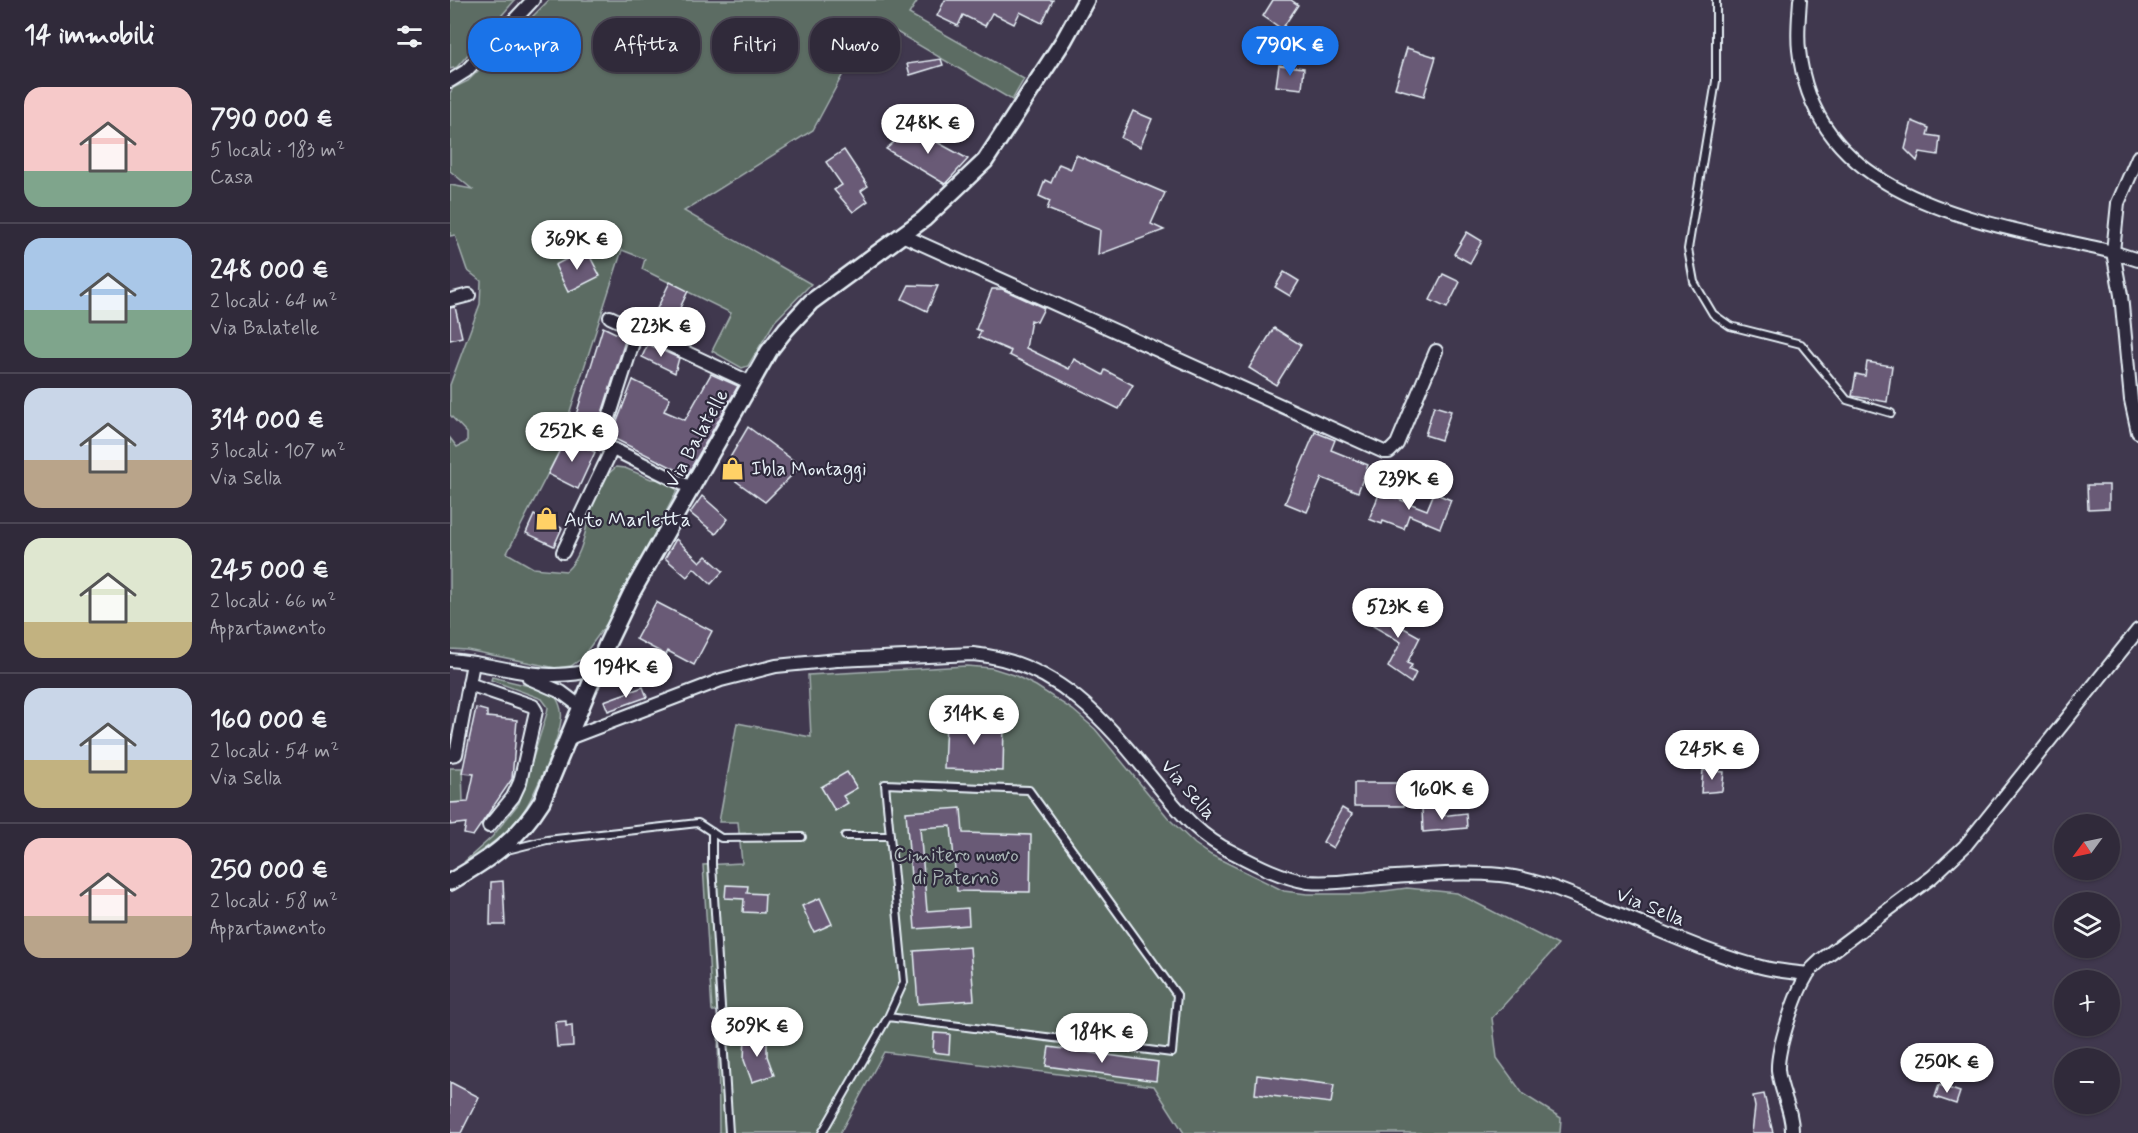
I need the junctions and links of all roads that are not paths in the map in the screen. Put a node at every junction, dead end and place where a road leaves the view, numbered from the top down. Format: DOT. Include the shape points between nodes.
graph roads {
  1 [pos="533,0"];
  2 [pos="1086,0"];
  3 [pos="1716,0"];
  4 [pos="1800,0"];
  5 [pos="450,81"];
  6 [pos="2138,157"];
  7 [pos="903,235"];
  8 [pos="2113,252"];
  9 [pos="2138,260"];
  10 [pos="469,295"];
  11 [pos="450,300"];
  12 [pos="610,317"];
  13 [pos="638,330"];
  14 [pos="1436,351"];
  15 [pos="751,383"];
  16 [pos="1891,413"];
  17 [pos="2138,432"];
  18 [pos="580,433"];
  19 [pos="606,446"];
  20 [pos="693,489"];
  21 [pos="563,552"];
  22 [pos="2138,630"];
  23 [pos="450,660"];
  24 [pos="473,663"];
  25 [pos="596,669"];
  26 [pos="511,672"];
  27 [pos="469,684"];
  28 [pos="581,707"];
  29 [pos="568,738"];
  30 [pos="450,754"];
  31 [pos="489,826"];
  32 [pos="712,832"];
  33 [pos="845,836"];
  34 [pos="890,836"];
  35 [pos="802,837"];
  36 [pos="500,851"];
  37 [pos="450,882"];
  38 [pos="1807,974"];
  39 [pos="888,1017"];
  40 [pos="729,1133"];
  41 [pos="822,1133"];
  42 [pos="1792,1133"];
  1 -- 5 [label="street" via="466,70"];
  2 -- 7 [label="street, Via Balatelle" via="985,161"];
  3 -- 16 [label="lane" via="1716,81 1688,249 1694,282 1713,314 1730,326 1801,344 1847,400"];
  4 -- 8 [label="street" via="1799,50 1805,80 1835,142 1860,165 1892,187 1958,215"];
  6 -- 8 [label="street" via="2118,203"];
  7 -- 14 [label="street" via="1384,452 1397,444"];
  7 -- 15 [label="street, Via Balatelle" via="811,302 786,329"];
  8 -- 9 [label="street"];
  8 -- 17 [label="street"];
  10 -- 11 [label="street"];
  12 -- 13 [label="street"];
  13 -- 15 [label="street"];
  13 -- 19 [label="street"];
  15 -- 20 [label="street, Via Balatelle"];
  18 -- 19 [label="street"];
  19 -- 20 [label="street"];
  19 -- 21 [label="street"];
  20 -- 25 [label="street, Via Balatelle" via="631,594"];
  22 -- 38 [label="street" via="1965,846 1932,877"];
  23 -- 24 [label="street"];
  24 -- 26 [label="street"];
  24 -- 27 [label="street"];
  25 -- 26 [label="street" via="553,676"];
  25 -- 28 [label="street, Via Balatelle"];
  26 -- 28 [label="street" via="551,687"];
  27 -- 30 [label="street" via="456,754"];
  27 -- 31 [label="street" via="533,705 536,711 520,782"];
  28 -- 29 [label="street, Via Balatelle"];
  29 -- 36 [label="street, Via Balatelle" via="542,801 528,824"];
  29 -- 38 [label="street, Via Sella" via="721,680 776,666 991,655 1024,664 1078,698 1120,738 1200,833 1272,871 1308,882 1418,875 1521,878 1727,957 1764,968"];
  32 -- 35 [label="lane" via="721,838"];
  32 -- 36 [label="lane" via="698,823 687,823 547,840"];
  32 -- 40 [label="lane"];
  33 -- 34 [label="lane"];
  34 -- 39 [label="lane" via="904,982"];
  34 -- 39 [label="lane" via="885,784 1029,790 1177,995 1172,1053"];
  36 -- 37 [label="street, Via Balatelle"];
  38 -- 42 [label="street" via="1795,998 1778,1060"];
  39 -- 41 [label="lane"];
}
